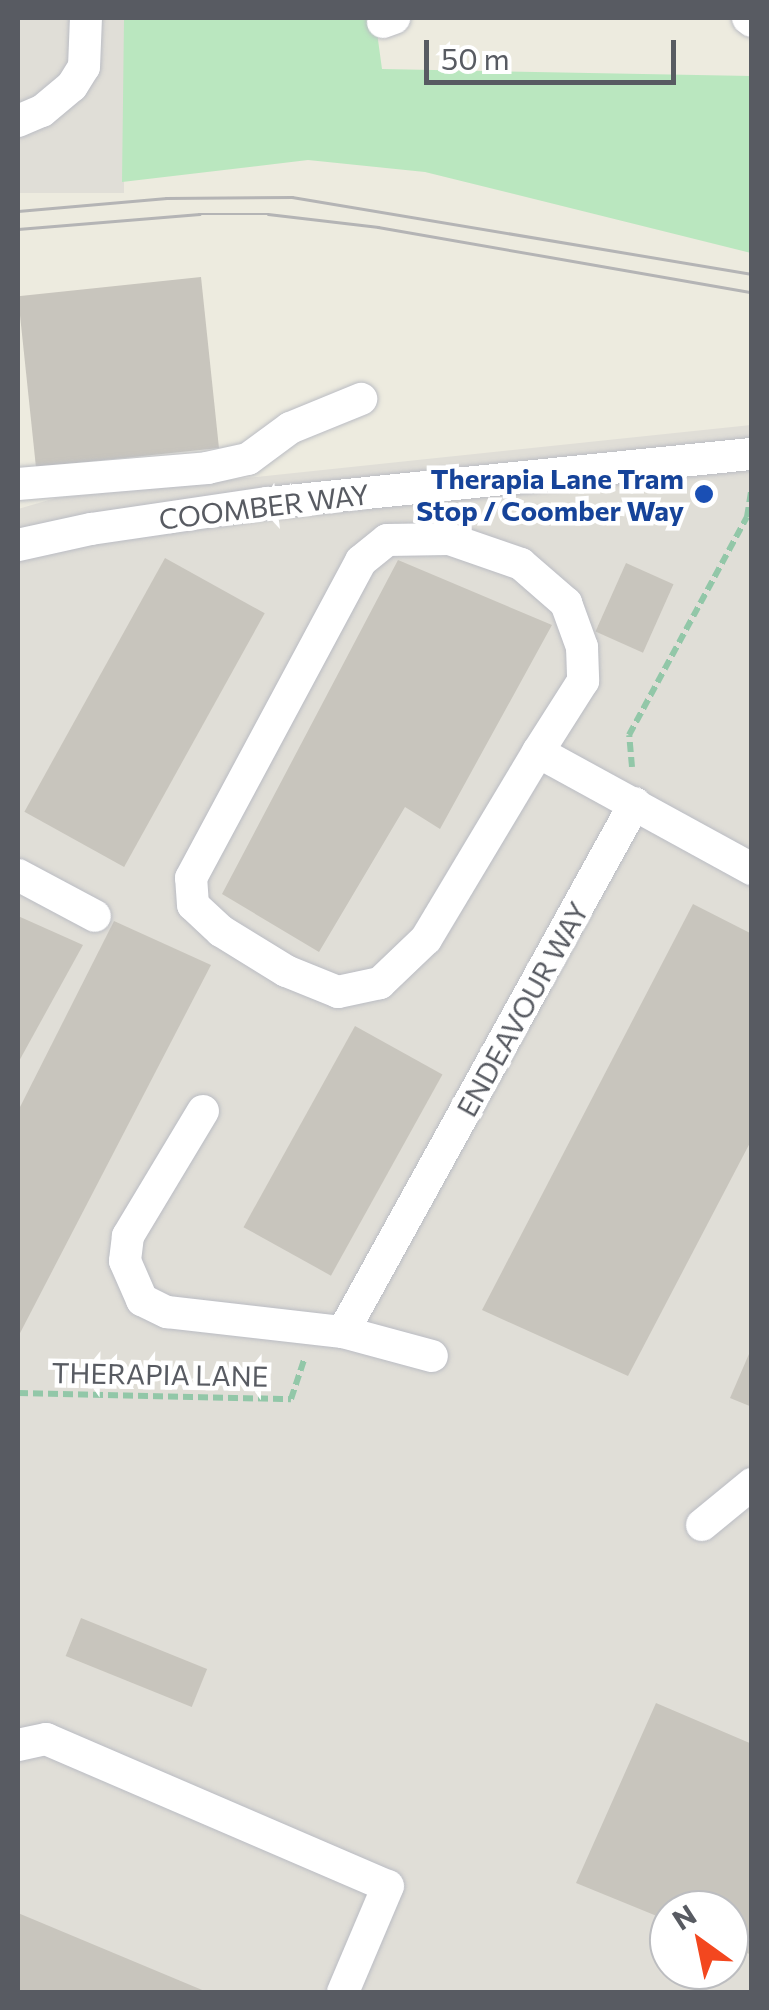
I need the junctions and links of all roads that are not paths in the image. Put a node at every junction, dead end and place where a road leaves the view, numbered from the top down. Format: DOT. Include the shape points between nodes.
graph roads {
  1 [pos="86,18"];
  2 [pos="18,121"];
  3 [pos="361,399"];
  4 [pos="752,454"];
  5 [pos="18,484"];
  6 [pos="18,545"];
  7 [pos="538,752"];
  8 [pos="635,804"];
  9 [pos="752,869"];
  10 [pos="18,876"];
  11 [pos="95,916"];
  12 [pos="202,1111"];
  13 [pos="318,1331"];
  14 [pos="432,1356"];
  15 [pos="752,1484"];
  16 [pos="702,1525"];
  17 [pos="18,1745"];
  18 [pos="343,1992"];
  1 -- 2 [label="street" via="84,68 42,111"];
  3 -- 5 [label="street" via="290,428 248,459"];
  4 -- 6 [label="street, COOMBER WAY" via="251,506"];
  7 -- 7 [label="street" via="583,681 582,647 566,603 521,564 485,551 449,539 387,540 362,561 201,860 192,878 193,905 286,971 338,992 380,983 426,939"];
  7 -- 8 [label="street"];
  8 -- 9 [label="street"];
  8 -- 13 [label="street, ENDEAVOUR WAY"];
  10 -- 11 [label="street"];
  12 -- 13 [label="street" via="128,1236 131,1282 142,1300 167,1312"];
  13 -- 14 [label="street"];
  15 -- 16 [label="street"];
  17 -- 18 [label="street" via="46,1738 388,1886"];
}
